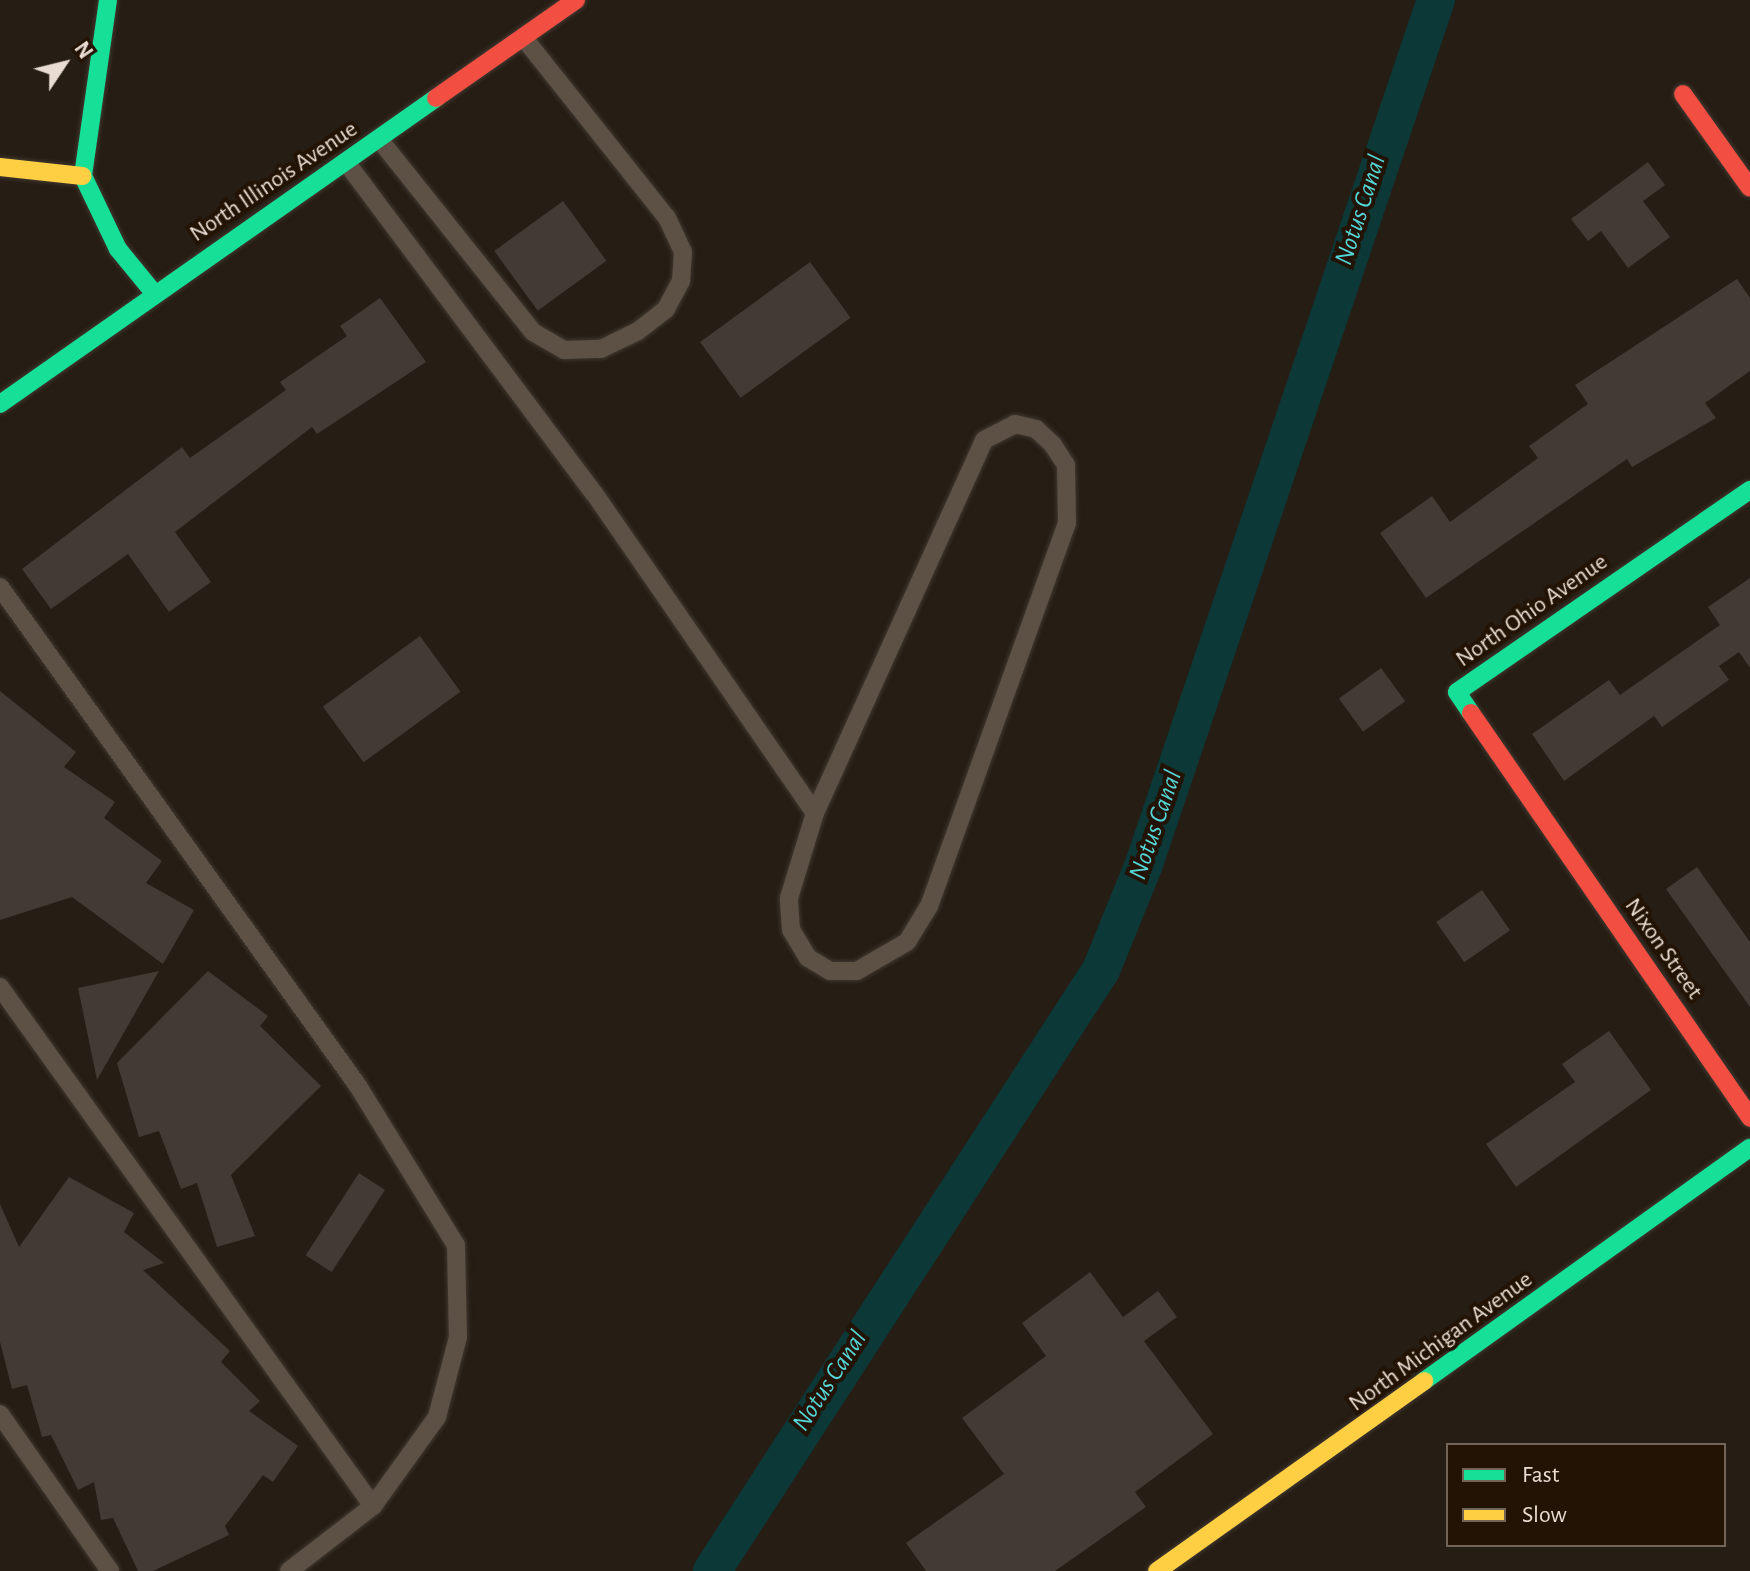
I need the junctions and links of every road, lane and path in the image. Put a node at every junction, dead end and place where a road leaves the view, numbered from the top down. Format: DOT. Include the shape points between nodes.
graph roads {
  1 [pos="108,0"];
  2 [pos="576,0"];
  3 [pos="523,37"];
  4 [pos="1683,94"];
  5 [pos="379,139"];
  6 [pos="346,162"];
  7 [pos="0,167"];
  8 [pos="83,176"];
  9 [pos="1750,188"];
  10 [pos="154,293"];
  11 [pos="0,404"];
  12 [pos="1750,490"];
  13 [pos="0,587"];
  14 [pos="1536,807"];
  15 [pos="815,813"];
  16 [pos="0,987"];
  17 [pos="1750,1118"];
  18 [pos="1750,1148"];
  19 [pos="0,1414"];
  20 [pos="373,1506"];
  21 [pos="110,1571"];
  22 [pos="289,1571"];
  23 [pos="1157,1571"];
  1 -- 8 [label="street"];
  2 -- 3 [label="street, North Illinois Avenue"];
  3 -- 5 [label="street, North Illinois Avenue"];
  3 -- 5 [label="lane" via="667,218 683,252 676,290 638,331 601,349 564,350 533,332"];
  4 -- 9 [label="street"];
  5 -- 6 [label="street, North Illinois Avenue"];
  6 -- 10 [label="street, North Illinois Avenue"];
  6 -- 15 [label="lane" via="594,493"];
  7 -- 8 [label="street"];
  8 -- 10 [label="street" via="118,249"];
  10 -- 11 [label="street, North Illinois Avenue"];
  12 -- 14 [label="street, North Ohio Avenue" via="1457,692"];
  13 -- 20 [label="lane" via="358,1086 456,1245 458,1337 437,1417"];
  14 -- 17 [label="street, Nixon Street"];
  15 -- 15 [label="lane" via="984,440 1015,424 1036,429 1066,465 1070,493 1054,568 929,906 907,942 857,971 830,971 808,958 791,930 789,898"];
  16 -- 20 [label="lane"];
  18 -- 23 [label="street, North Michigan Avenue"];
  19 -- 21 [label="lane"];
  20 -- 22 [label="lane"];
}
